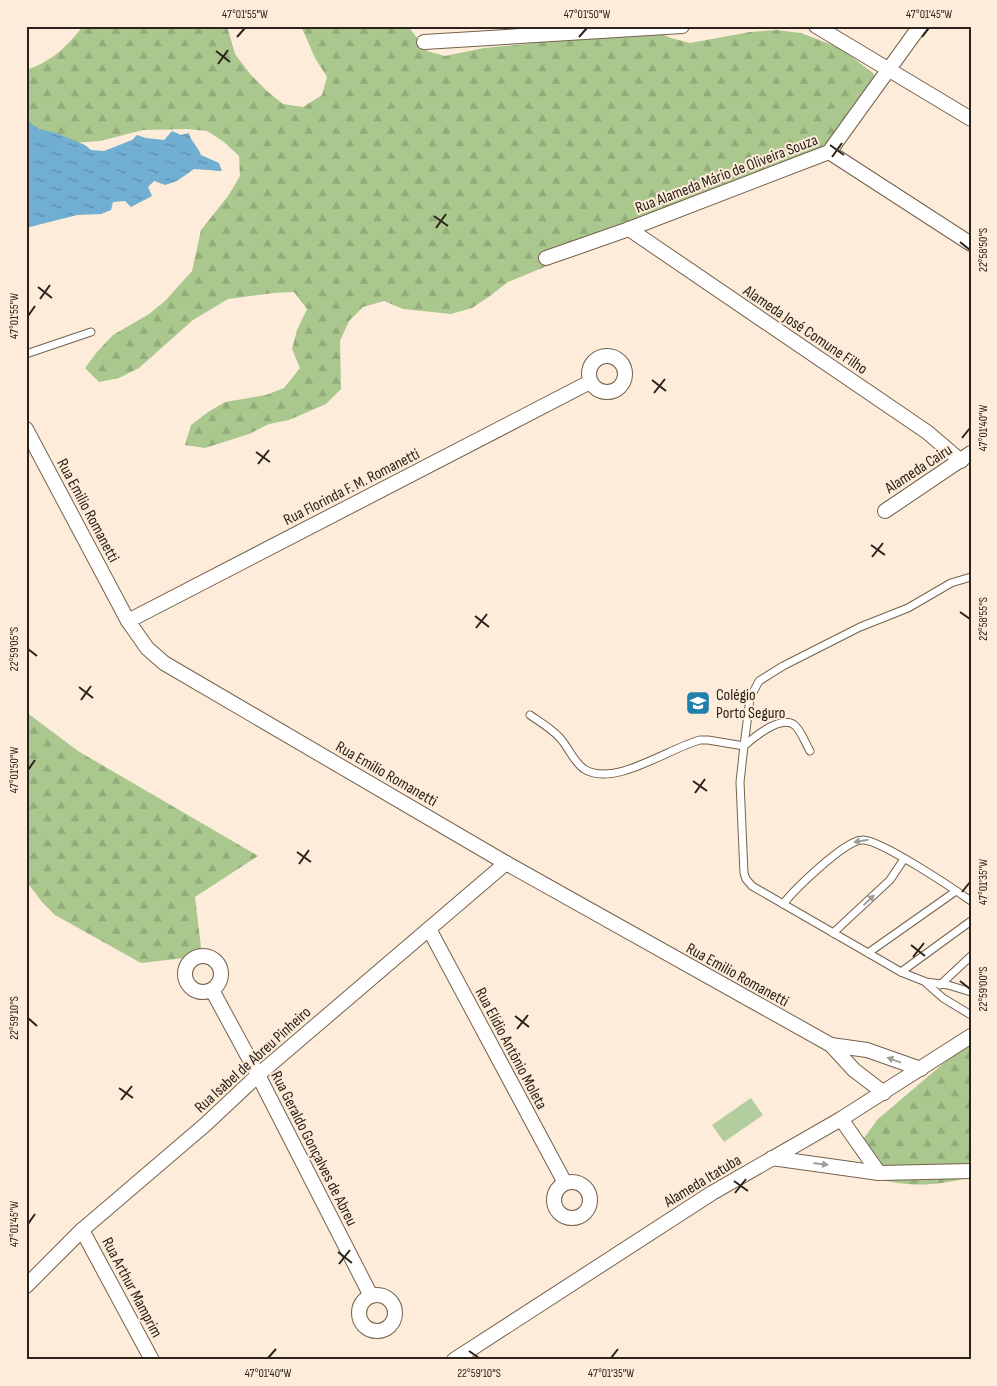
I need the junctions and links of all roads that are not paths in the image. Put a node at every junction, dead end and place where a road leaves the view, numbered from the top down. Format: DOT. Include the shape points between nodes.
graph roads {
  1 [pos="682,26"];
  2 [pos="816,26"];
  3 [pos="920,26"];
  4 [pos="424,42"];
  5 [pos="888,70"];
  6 [pos="971,119"];
  7 [pos="829,152"];
  8 [pos="629,229"];
  9 [pos="971,244"];
  10 [pos="546,258"];
  11 [pos="91,332"];
  12 [pos="26,354"];
  13 [pos="590,382"];
  14 [pos="26,429"];
  15 [pos="966,457"];
  16 [pos="885,511"];
  17 [pos="971,577"];
  18 [pos="128,621"];
  19 [pos="530,715"];
  20 [pos="744,746"];
  21 [pos="810,751"];
  22 [pos="904,859"];
  23 [pos="506,863"];
  24 [pos="956,891"];
  25 [pos="971,901"];
  26 [pos="783,904"];
  27 [pos="971,921"];
  28 [pos="428,930"];
  29 [pos="833,933"];
  30 [pos="868,953"];
  31 [pos="971,956"];
  32 [pos="901,972"];
  33 [pos="926,982"];
  34 [pos="942,984"];
  35 [pos="212,990"];
  36 [pos="935,990"];
  37 [pos="971,992"];
  38 [pos="971,1015"];
  39 [pos="971,1036"];
  40 [pos="831,1046"];
  41 [pos="920,1069"];
  42 [pos="258,1075"];
  43 [pos="884,1093"];
  44 [pos="841,1119"];
  45 [pos="772,1158"];
  46 [pos="971,1171"];
  47 [pos="879,1173"];
  48 [pos="565,1183"];
  49 [pos="82,1230"];
  50 [pos="26,1286"];
  51 [pos="371,1296"];
  52 [pos="152,1360"];
  53 [pos="454,1360"];
  1 -- 4 [label="street"];
  2 -- 5 [label="street"];
  3 -- 5 [label="street, Rua Alameda Mário de Oliveira Souza"];
  5 -- 6 [label="street"];
  5 -- 7 [label="street, Rua Alameda Mário de Oliveira Souza"];
  7 -- 8 [label="street, Rua Alameda Mário de Oliveira Souza"];
  7 -- 9 [label="street"];
  8 -- 10 [label="street, Rua Alameda Mário de Oliveira Souza"];
  8 -- 15 [label="street, Alameda José Comune Filho"];
  11 -- 12 [label="lane"];
  13 -- 18 [label="street, Rua Florinda F. M. Romanetti"];
  14 -- 18 [label="street, Rua Emilio Romanetti"];
  15 -- 16 [label="street, Alameda Cairu"];
  17 -- 20 [label="lane" via="951,583 908,608 860,627 760,681 750,698"];
  18 -- 23 [label="street, Rua Emilio Romanetti" via="147,648 164,663"];
  19 -- 20 [label="lane" via="560,737 578,763 600,775 628,769 700,740"];
  20 -- 21 [label="lane" via="756,735 786,722 794,725"];
  20 -- 26 [label="lane" via="740,782 744,873 752,886"];
  22 -- 24 [label="lane"];
  22 -- 26 [label="lane, one-way" via="870,840 854,842 825,864"];
  29 -- 22 [label="lane, one-way" via="890,880"];
  23 -- 28 [label="street, Rua Isabel de Abreu Pinheiro"];
  23 -- 40 [label="street, Rua Emilio Romanetti"];
  24 -- 25 [label="lane"];
  24 -- 30 [label="lane"];
  26 -- 29 [label="lane"];
  27 -- 32 [label="lane"];
  28 -- 42 [label="street, Rua Isabel de Abreu Pinheiro"];
  28 -- 48 [label="street, Rua Elídio Antônio Moleta"];
  29 -- 30 [label="lane"];
  30 -- 32 [label="lane"];
  31 -- 34 [label="lane"];
  32 -- 33 [label="lane"];
  33 -- 34 [label="lane"];
  33 -- 36 [label="lane"];
  34 -- 36 [label="lane"];
  34 -- 37 [label="lane"];
  35 -- 42 [label="street, Rua Geraldo Gonçalves de Abreu"];
  36 -- 38 [label="lane"];
  39 -- 41 [label="street, Alameda Itatuba"];
  41 -- 40 [label="street, Rua Emilio Romanetti, one-way" via="868,1050"];
  40 -- 43 [label="street, Rua Emilio Romanetti" via="854,1070"];
  41 -- 43 [label="street, Alameda Itatuba"];
  42 -- 49 [label="street, Rua Isabel de Abreu Pinheiro"];
  42 -- 51 [label="street, Rua Geraldo Gonçalves de Abreu"];
  43 -- 44 [label="street, Alameda Itatuba"];
  44 -- 45 [label="street, Alameda Itatuba"];
  44 -- 47 [label="street"];
  45 -- 47 [label="street, one-way"];
  45 -- 53 [label="street, Alameda Itatuba" via="712,1193"];
  46 -- 47 [label="street"];
  49 -- 50 [label="street, Rua Isabel de Abreu Pinheiro"];
  49 -- 52 [label="street, Rua Arthur Mamprim"];
}
